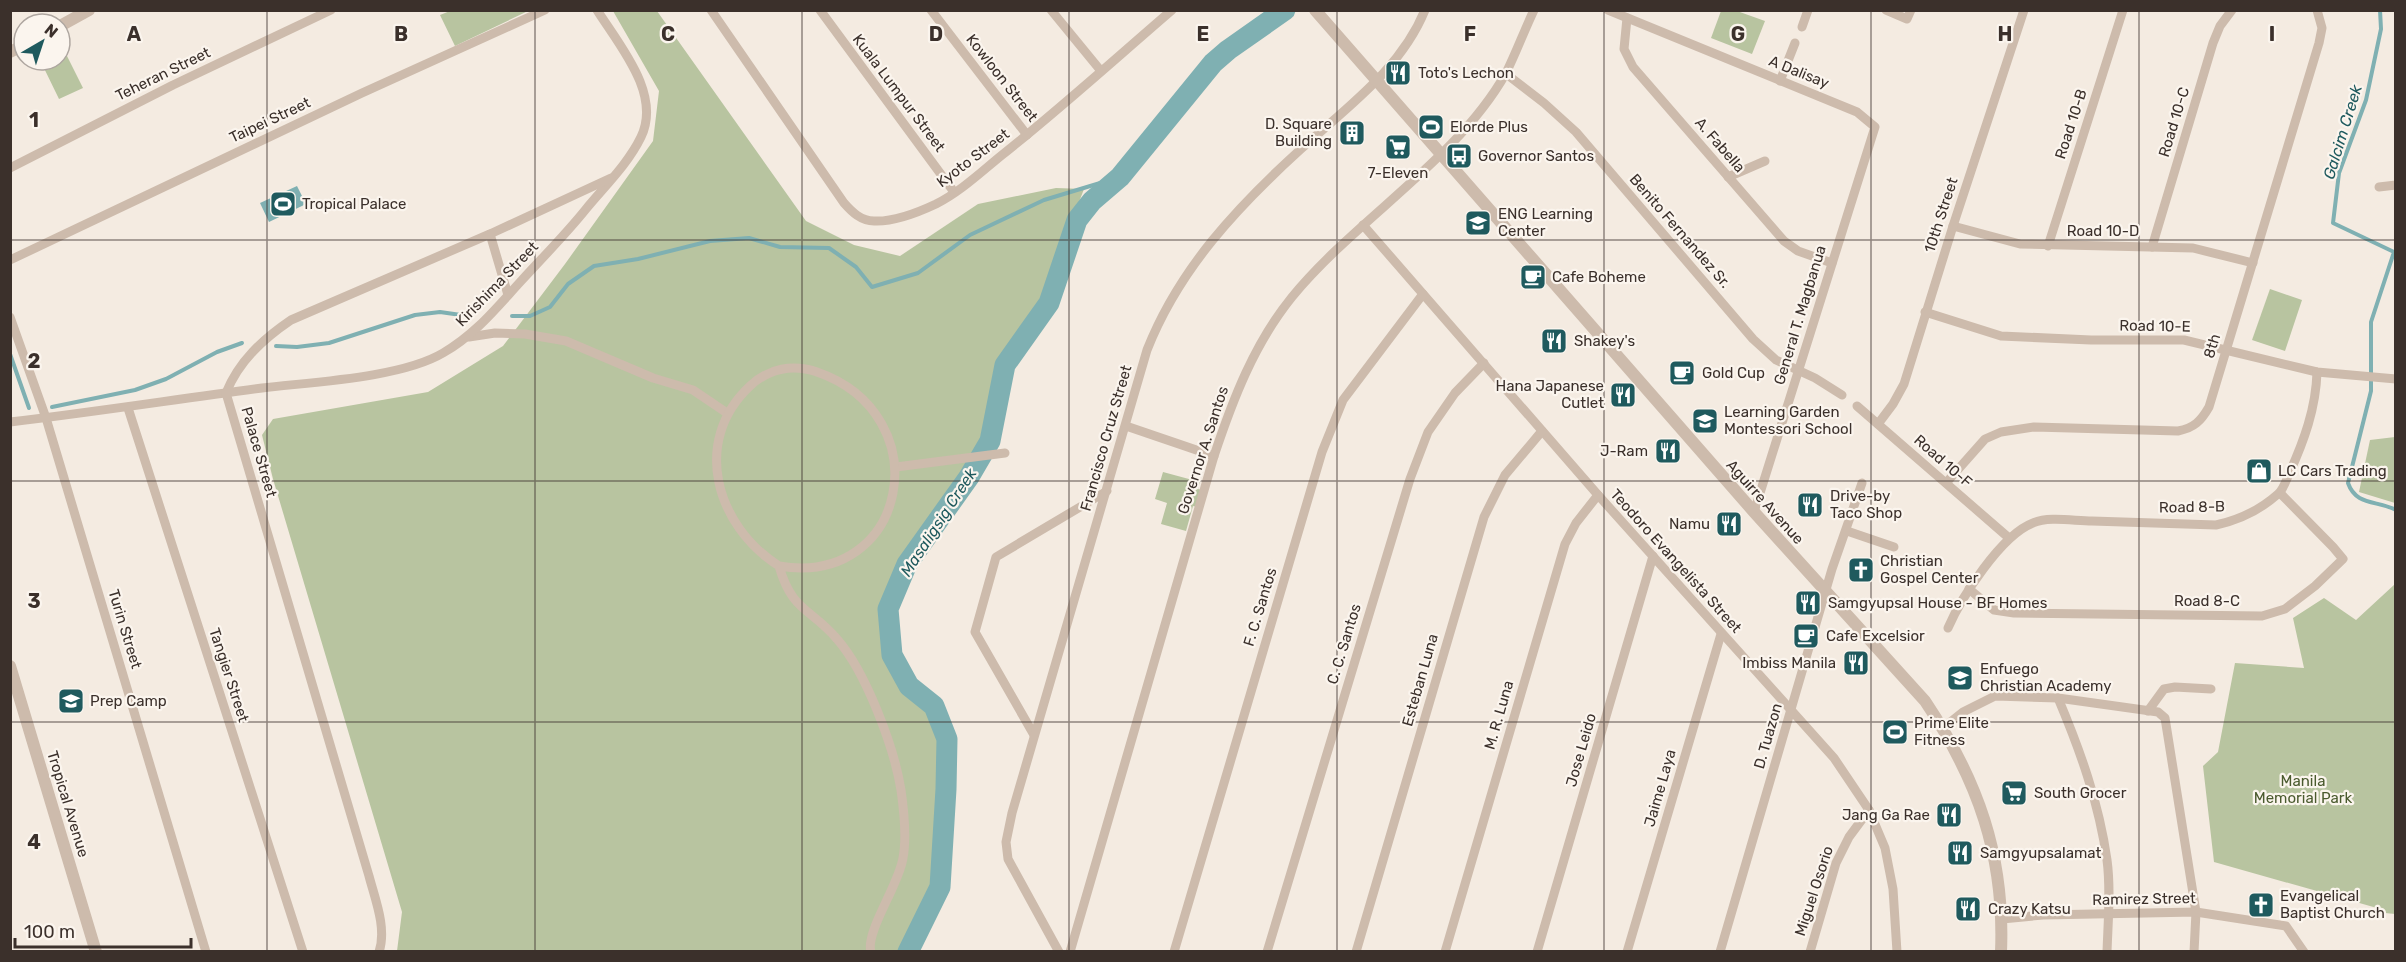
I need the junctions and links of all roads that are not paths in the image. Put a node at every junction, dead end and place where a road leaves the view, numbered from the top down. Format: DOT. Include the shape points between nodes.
graph roads {
  1 [pos="88,10"];
  2 [pos="331,10"];
  3 [pos="545,10"];
  4 [pos="597,10"];
  5 [pos="711,10"];
  6 [pos="820,10"];
  7 [pos="931,10"];
  8 [pos="1051,10"];
  9 [pos="1315,10"];
  10 [pos="1425,10"];
  11 [pos="1534,10"];
  12 [pos="1608,10"];
  13 [pos="1808,10"];
  14 [pos="1886,10"];
  15 [pos="2024,10"];
  16 [pos="2123,10"];
  17 [pos="2232,10"];
  18 [pos="2317,10"];
  19 [pos="1172,11"];
  20 [pos="1909,15"];
  21 [pos="1627,18"];
  22 [pos="72,19"];
  23 [pos="1802,27"];
  24 [pos="1794,44"];
  25 [pos="1101,72"];
  26 [pos="1505,73"];
  27 [pos="1376,80"];
  28 [pos="1780,81"];
  29 [pos="1875,126"];
  30 [pos="1027,135"];
  31 [pos="1440,153"];
  32 [pos="1765,161"];
  33 [pos="10,168"];
  34 [pos="1728,177"];
  35 [pos="611,178"];
  36 [pos="2396,185"];
  37 [pos="2379,187"];
  38 [pos="954,192"];
  39 [pos="1363,225"];
  40 [pos="1953,226"];
  41 [pos="490,234"];
  42 [pos="2048,246"];
  43 [pos="2152,247"];
  44 [pos="10,260"];
  45 [pos="1832,263"];
  46 [pos="2253,263"];
  47 [pos="1423,294"];
  48 [pos="508,295"];
  49 [pos="1925,312"];
  50 [pos="10,317"];
  51 [pos="469,337"];
  52 [pos="2226,351"];
  53 [pos="1484,363"];
  54 [pos="1798,370"];
  55 [pos="2317,372"];
  56 [pos="2396,379"];
  57 [pos="226,393"];
  58 [pos="1842,395"];
  59 [pos="1857,406"];
  60 [pos="128,408"];
  61 [pos="727,413"];
  62 [pos="46,418"];
  63 [pos="10,422"];
  64 [pos="1878,424"];
  65 [pos="1126,426"];
  66 [pos="1542,431"];
  67 [pos="1005,453"];
  68 [pos="1214,456"];
  69 [pos="896,467"];
  70 [pos="1862,483"];
  71 [pos="1946,483"];
  72 [pos="1107,491"];
  73 [pos="2280,493"];
  74 [pos="1598,495"];
  75 [pos="1754,512"];
  76 [pos="1847,531"];
  77 [pos="2009,538"];
  78 [pos="1894,547"];
  79 [pos="1653,556"];
  80 [pos="779,566"];
  81 [pos="1969,589"];
  82 [pos="1826,591"];
  83 [pos="1948,628"];
  84 [pos="1721,634"];
  85 [pos="10,666"];
  86 [pos="2211,689"];
  87 [pos="2058,698"];
  88 [pos="2153,711"];
  89 [pos="1791,712"];
  90 [pos="1943,728"];
  91 [pos="1034,735"];
  92 [pos="1869,810"];
  93 [pos="2196,912"];
  94 [pos="2108,915"];
  95 [pos="2002,919"];
  96 [pos="96,951"];
  97 [pos="206,951"];
  98 [pos="303,951"];
  99 [pos="379,951"];
  100 [pos="872,951"];
  101 [pos="1059,951"];
  102 [pos="1070,951"];
  103 [pos="1174,951"];
  104 [pos="1267,951"];
  105 [pos="1356,951"];
  106 [pos="1445,951"];
  107 [pos="1537,951"];
  108 [pos="1627,951"];
  109 [pos="1720,951"];
  110 [pos="1810,951"];
  111 [pos="1897,951"];
  112 [pos="2001,951"];
  113 [pos="2107,951"];
  114 [pos="2194,951"];
  115 [pos="2304,951"];
  1 -- 22 [label="street"];
  2 -- 33 [label="street, Teheran Street"];
  3 -- 44 [label="street, Taipei Street"];
  4 -- 35 [label="street, Kirishima Street" via="638,78 645,97 646,119 641,136"];
  5 -- 38 [label="street, Kyoto Street" via="852,212 863,219 890,219 936,204"];
  6 -- 38 [label="street, Kuala Lumpur Street"];
  7 -- 30 [label="street, Kowloon Street"];
  8 -- 25 [label="street"];
  9 -- 27 [label="street, Aguirre Avenue"];
  10 -- 27 [label="street, Francisco Cruz Street" via="1407,45"];
  11 -- 26 [label="street, Governor A. Santos"];
  12 -- 21 [label="street, A Dalisay"];
  13 -- 23 [label="street"];
  14 -- 20 [label="street"];
  15 -- 40 [label="street, 10th Street"];
  16 -- 42 [label="street, Road 10-B"];
  17 -- 43 [label="street, Road 10-C" via="2213,43"];
  18 -- 46 [label="street, 8th" via="2322,28 2319,43"];
  19 -- 25 [label="street, Kyoto Street"];
  21 -- 28 [label="street, A Dalisay"];
  21 -- 34 [label="street, A. Fabella" via="1624,50 1633,67"];
  24 -- 28 [label="street"];
  25 -- 30 [label="street, Kyoto Street"];
  26 -- 31 [label="street, Governor A. Santos"];
  26 -- 54 [label="street, Benito Fernandez Sr." via="1576,132 1753,339 1776,360"];
  27 -- 31 [label="street, Aguirre Avenue"];
  27 -- 65 [label="street, Francisco Cruz Street" via="1247,200 1198,257 1153,336"];
  28 -- 29 [label="street, A Dalisay" via="1857,112"];
  29 -- 45 [label="street, General T. Magbanua"];
  30 -- 38 [label="street, Kyoto Street"];
  31 -- 39 [label="street, Governor A. Santos"];
  31 -- 75 [label="street, Aguirre Avenue"];
  32 -- 34 [label="street"];
  34 -- 45 [label="street, A. Fabella" via="1784,241 1798,251"];
  35 -- 41 [label="street, Palace Street"];
  35 -- 48 [label="street, Kirishima Street"];
  36 -- 37 [label="street"];
  39 -- 47 [label="street, Teodoro Evangelista Street"];
  39 -- 68 [label="street, Governor A. Santos" via="1326,258 1272,325 1234,397"];
  40 -- 42 [label="street, Road 10-D" via="1999,240"];
  40 -- 49 [label="street, 10th Street"];
  41 -- 48 [label="street"];
  41 -- 57 [label="street, Palace Street" via="291,320 253,352"];
  42 -- 43 [label="street, Road 10-D"];
  43 -- 46 [label="street, Road 10-D" via="2193,248"];
  45 -- 54 [label="street, General T. Magbanua"];
  46 -- 52 [label="street, 8th"];
  47 -- 53 [label="street, Teodoro Evangelista Street"];
  47 -- 103 [label="street, F. C. Santos" via="1343,400 1322,452"];
  48 -- 51 [label="street, Kirishima Street"];
  49 -- 52 [label="street, Road 10-E" via="2001,336 2184,340"];
  49 -- 64 [label="street, 10th Street" via="1904,384"];
  50 -- 62 [label="street, Turin Street"];
  51 -- 57 [label="street, Kirishima Street" via="441,355 408,366"];
  51 -- 61 [label="street" via="525,334 566,341 653,378 693,390"];
  52 -- 55 [label="street, Road 10-E"];
  52 -- 71 [label="street, 8th" via="2209,407 2201,421 2190,429 2034,427 2001,432 1985,440"];
  53 -- 66 [label="street, Teodoro Evangelista Street"];
  53 -- 104 [label="street, C. C. Santos" via="1455,393 1428,432 1410,479"];
  54 -- 58 [label="street, Benito Fernandez Sr."];
  54 -- 75 [label="street, General T. Magbanua"];
  55 -- 56 [label="street, Road 10-E"];
  55 -- 73 [label="street, Road 8-B" via="2312,412"];
  57 -- 60 [label="street, Kirishima Street"];
  57 -- 99 [label="street, Palace Street" via="369,876 381,926"];
  59 -- 64 [label="street, Road 10-F"];
  60 -- 62 [label="street, Kirishima Street"];
  60 -- 98 [label="street, Tangier Street"];
  61 -- 69 [label="street" via="741,394 771,371 806,368 831,377 865,400 885,429"];
  61 -- 80 [label="street" via="717,451 720,487 730,515 746,538 761,555"];
  62 -- 63 [label="street, Kirishima Street"];
  62 -- 97 [label="street, Turin Street"];
  64 -- 71 [label="street, Road 10-F"];
  65 -- 68 [label="street"];
  65 -- 72 [label="street, Francisco Cruz Street"];
  66 -- 74 [label="street, Teodoro Evangelista Street"];
  66 -- 105 [label="street, Esteban Luna" via="1505,476 1484,517"];
  67 -- 69 [label="street"];
  68 -- 102 [label="street, Governor A. Santos"];
  69 -- 80 [label="street" via="889,512 871,538 856,551 820,567"];
  70 -- 76 [label="street, D. Tuazon"];
  71 -- 77 [label="street, Road 10-F"];
  72 -- 91 [label="street, Francisco Cruz Street"];
  72 -- 91 [label="street" via="996,557 975,632"];
  73 -- 77 [label="street, Road 8-B" via="2256,511 2216,525 2043,520"];
  73 -- 81 [label="street, Road 8-C" via="2343,559 2314,586 2273,613 2014,613 1994,610"];
  74 -- 79 [label="street, Teodoro Evangelista Street"];
  74 -- 106 [label="street, M. R. Luna" via="1565,544"];
  75 -- 82 [label="street, Aguirre Avenue"];
  76 -- 78 [label="street"];
  76 -- 82 [label="street, D. Tuazon"];
  77 -- 81 [label="street"];
  79 -- 84 [label="street, Teodoro Evangelista Street"];
  79 -- 107 [label="street, Jose Leido"];
  80 -- 100 [label="street" via="796,603 828,629 847,653 883,724 893,755 901,790 904,856 894,889 871,934"];
  81 -- 83 [label="street"];
  82 -- 89 [label="street, D. Tuazon"];
  82 -- 90 [label="street, Aguirre Avenue" via="1905,677"];
  84 -- 89 [label="street, Teodoro Evangelista Street"];
  84 -- 108 [label="street, Jaime Laya"];
  85 -- 96 [label="street, Tropical Avenue"];
  86 -- 88 [label="street" via="2164,689"];
  87 -- 88 [label="street"];
  87 -- 90 [label="street" via="1995,696"];
  87 -- 94 [label="street" via="2080,749 2099,818 2107,862"];
  88 -- 93 [label="street" via="2165,718"];
  89 -- 92 [label="street, Teodoro Evangelista Street" via="1834,758"];
  89 -- 109 [label="street, D. Tuazon"];
  90 -- 95 [label="street, Aguirre Avenue" via="1968,773 1992,844"];
  91 -- 101 [label="street, Francisco Cruz Street" via="1006,842 1008,859"];
  92 -- 110 [label="street, Miguel Osorio" via="1836,863"];
  92 -- 111 [label="street, Teodoro Evangelista Street" via="1884,848 1893,889"];
  93 -- 94 [label="street, Ramirez Street"];
  93 -- 114 [label="street"];
  93 -- 115 [label="street, Ramirez Street" via="2286,926"];
  94 -- 95 [label="street, Ramirez Street"];
  94 -- 113 [label="street"];
  95 -- 112 [label="street, Aguirre Avenue"];
}
